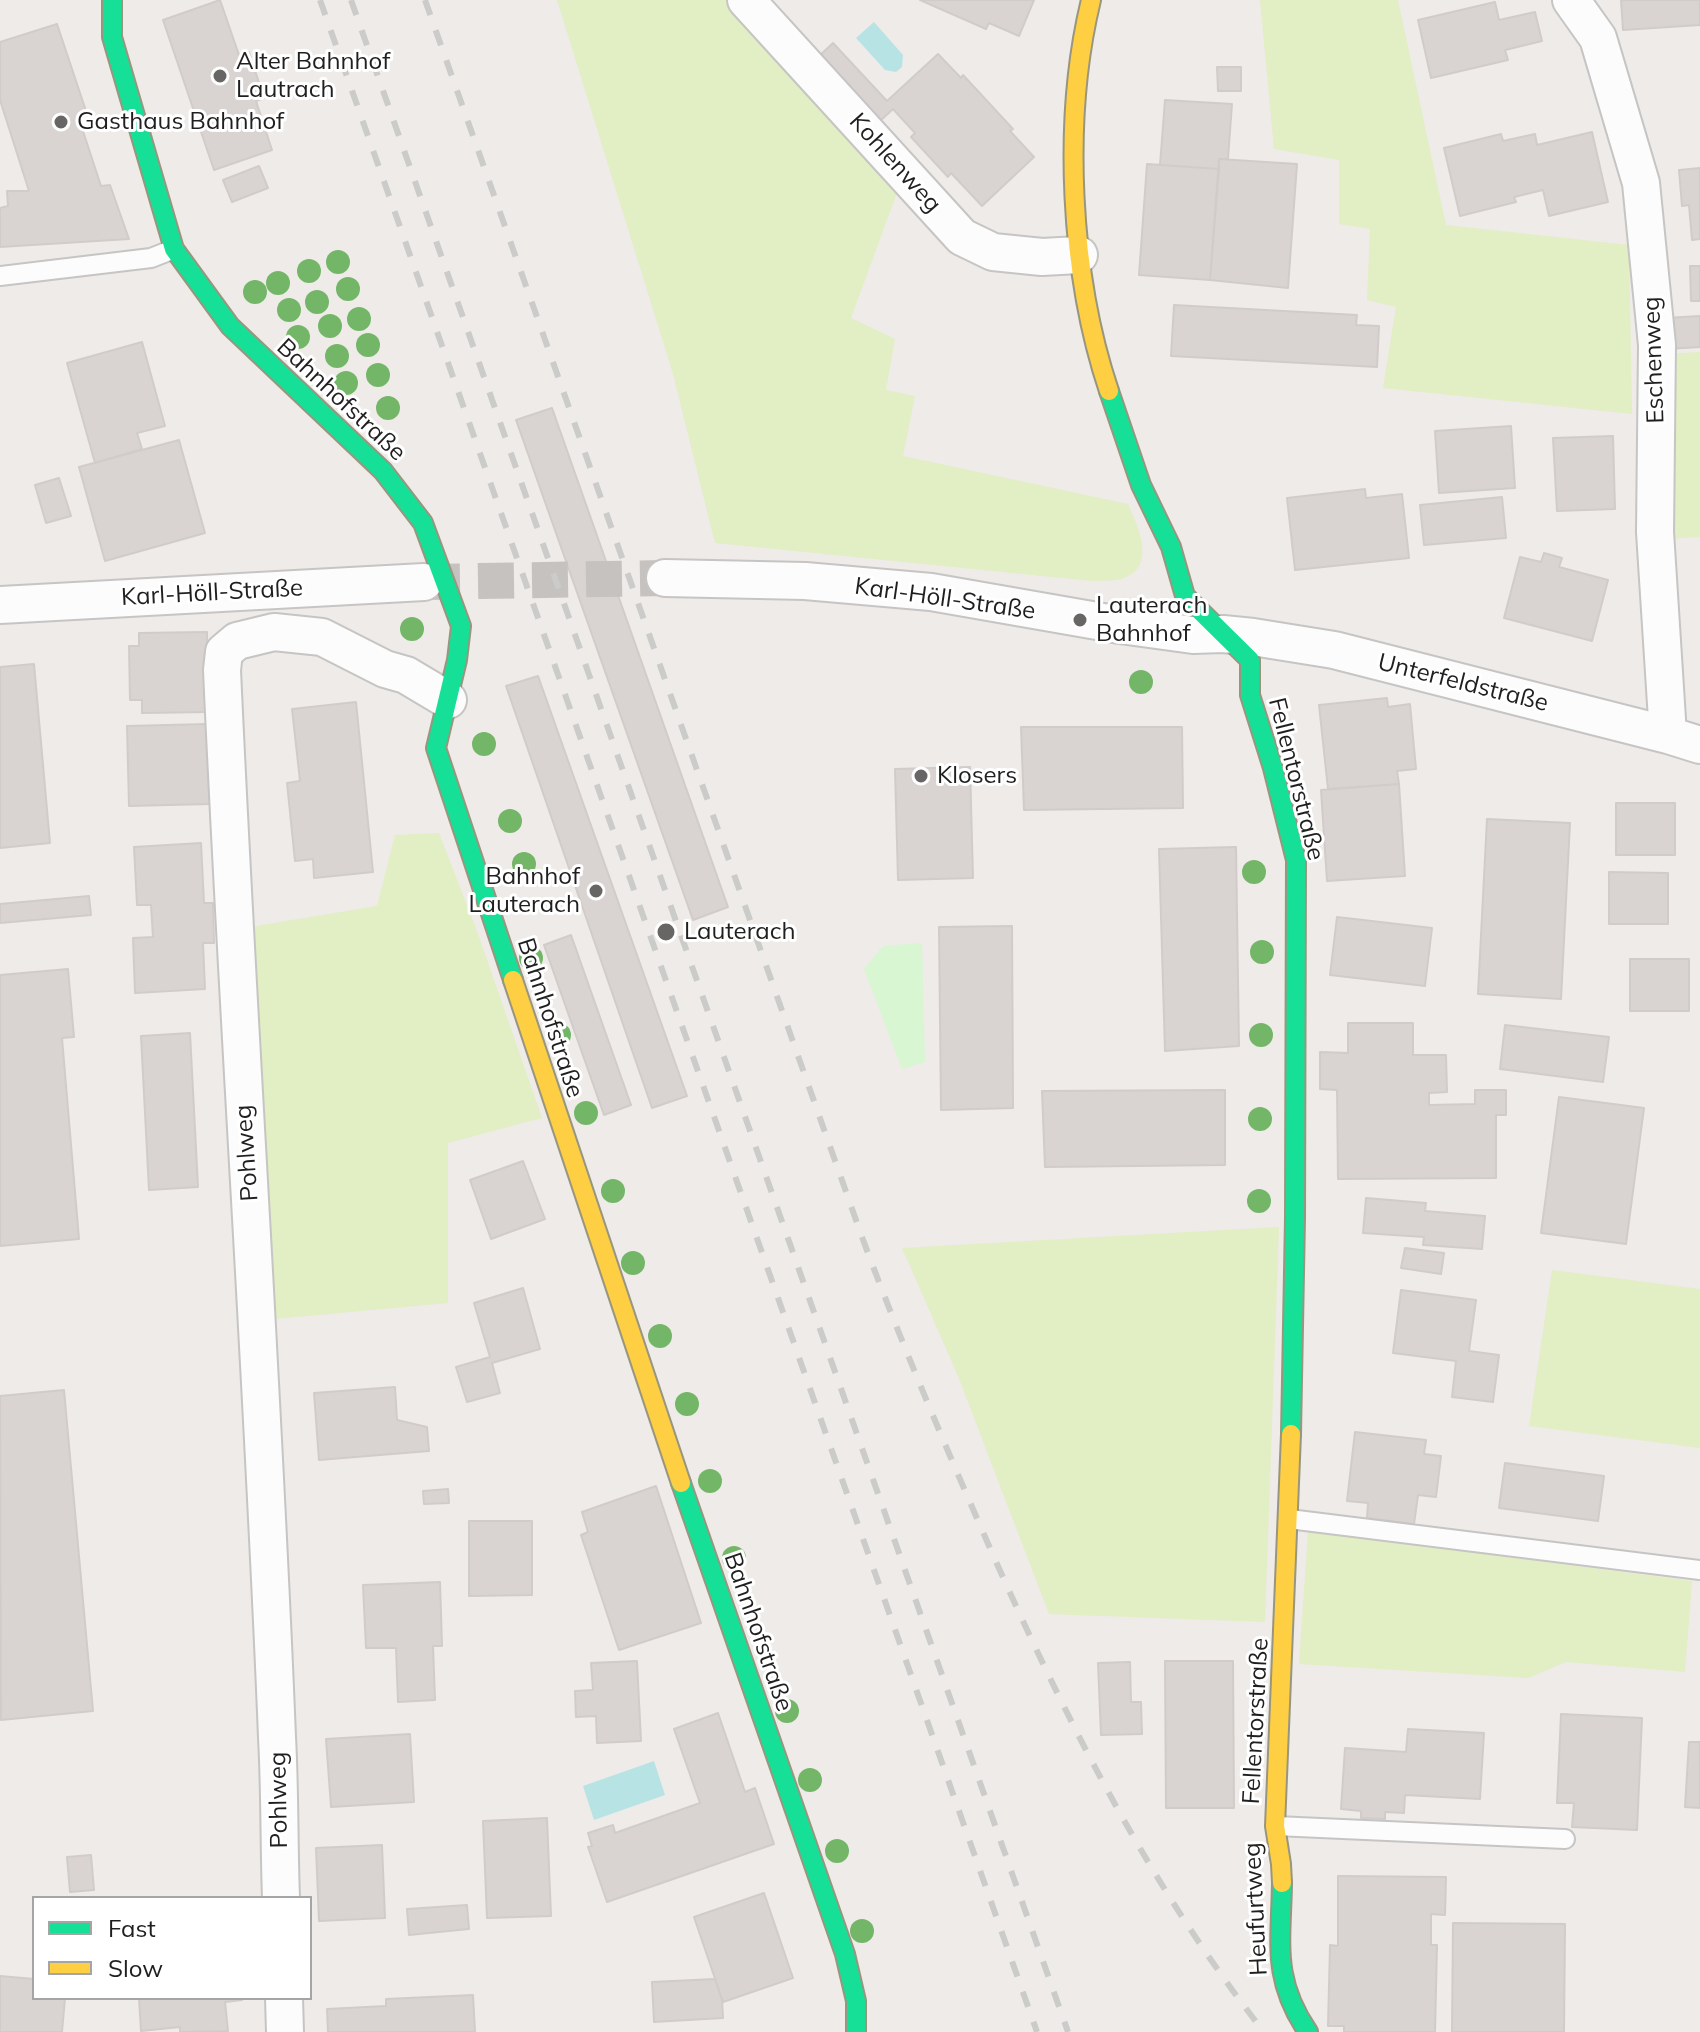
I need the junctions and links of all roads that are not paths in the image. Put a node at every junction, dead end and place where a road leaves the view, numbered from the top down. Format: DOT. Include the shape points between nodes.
graph roads {
  1 [pos="112,0"];
  2 [pos="746,0"];
  3 [pos="1091,0"];
  4 [pos="1571,0"];
  5 [pos="174,249"];
  6 [pos="1079,255"];
  7 [pos="0,276"];
  8 [pos="665,578"];
  9 [pos="424,582"];
  10 [pos="0,605"];
  11 [pos="1223,634"];
  12 [pos="448,700"];
  13 [pos="1684,740"];
  14 [pos="1289,1519"];
  15 [pos="1700,1570"];
  16 [pos="1275,1826"];
  17 [pos="1565,1839"];
  18 [pos="281,1896"];
  19 [pos="284,2000"];
  20 [pos="285,2032"];
  21 [pos="856,2032"];
  22 [pos="1308,2032"];
  1 -- 5 [label="street, Bahnhofstraße" via="112,37"];
  2 -- 6 [label="street, Kohlenweg" via="962,237 993,252"];
  3 -- 6 [label="street, Fellentorstraße" via="1083,33 1073,156"];
  4 -- 13 [label="street, Eschenweg" via="1598,38 1641,183 1657,345 1655,532"];
  5 -- 7 [label="lane" via="151,258"];
  5 -- 12 [label="street, Bahnhofstraße" via="230,326 383,471 423,523 461,626"];
  6 -- 11 [label="street, Fellentorstraße" via="1100,364 1141,485 1171,547 1185,596"];
  8 -- 11 [label="street, Karl-Höll-Straße" via="805,581 931,592 1106,623"];
  9 -- 10 [label="street, Karl-Höll-Straße"];
  11 -- 13 [label="street, Unterfeldstraße" via="1334,650"];
  11 -- 14 [label="street, Fellentorstraße" via="1250,660 1250,695 1296,860"];
  12 -- 18 [label="street, Pohlweg" via="322,637 274,632 237,641 224,652"];
  12 -- 21 [label="street, Bahnhofstraße" via="436,748 665,1438 830,1909 853,1985"];
  14 -- 15 [label="lane"];
  14 -- 16 [label="street, Fellentorstraße"];
  16 -- 17 [label="lane, Fellentorstraße"];
  16 -- 22 [label="street, Heufurtweg" via="1282,1869 1280,1971 1292,2008"];
  19 -- 20 [label="street"];
}
